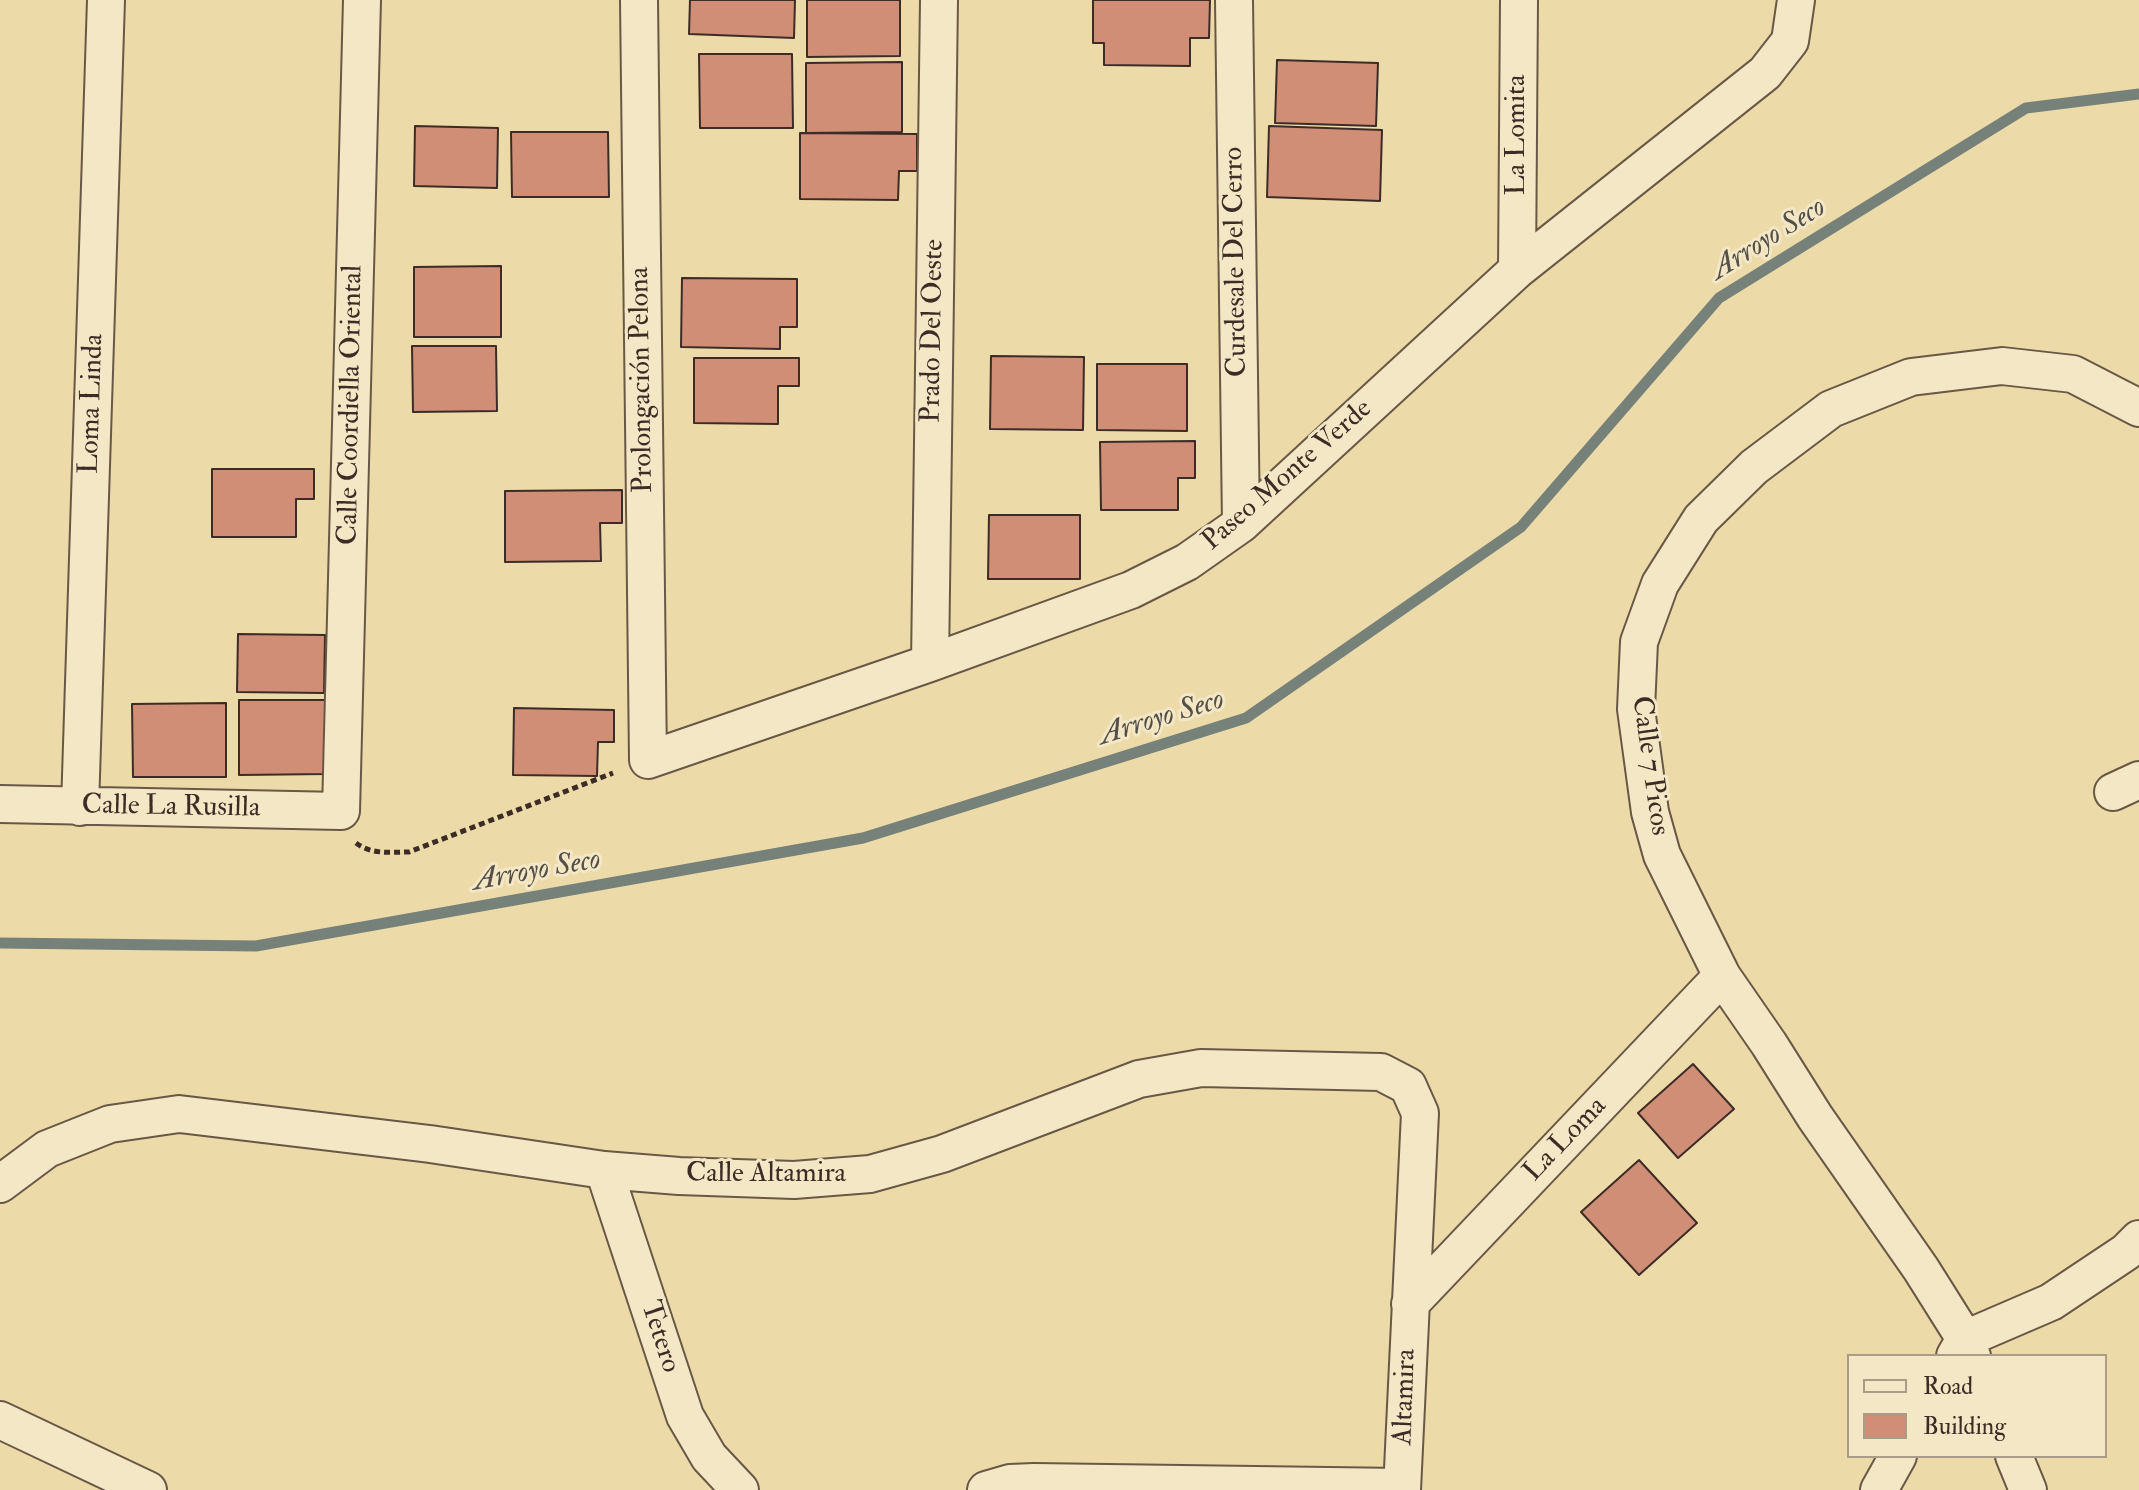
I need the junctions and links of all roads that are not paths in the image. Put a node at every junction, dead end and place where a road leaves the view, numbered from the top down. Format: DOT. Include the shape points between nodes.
graph roads {
  1 [pos="106,0"];
  2 [pos="362,0"];
  3 [pos="639,0"];
  4 [pos="939,0"];
  5 [pos="1234,0"];
  6 [pos="1519,0"];
  7 [pos="1796,0"];
  8 [pos="1517,270"];
  9 [pos="2139,408"];
  10 [pos="1241,524"];
  11 [pos="930,663"];
  12 [pos="648,760"];
  13 [pos="0,804"];
  14 [pos="80,807"];
  15 [pos="341,811"];
  16 [pos="1722,976"];
  17 [pos="604,1170"];
  18 [pos="0,1184"];
  19 [pos="2139,1239"];
  20 [pos="1410,1304"];
  21 [pos="1964,1350"];
  22 [pos="0,1420"];
  23 [pos="1897,1458"];
  24 [pos="2015,1458"];
  25 [pos="1402,1489"];
  26 [pos="148,1490"];
  27 [pos="740,1490"];
  28 [pos="986,1490"];
  29 [pos="1879,1490"];
  30 [pos="2028,1490"];
  1 -- 14 [label="street, Loma Linda"];
  2 -- 15 [label="street, Calle Coordiella Oriental"];
  3 -- 12 [label="street, Prolongación Pelona"];
  4 -- 11 [label="street, Prado Del Oeste"];
  5 -- 10 [label="street, Curdesale Del Cerro"];
  6 -- 8 [label="street, La Lomita"];
  7 -- 8 [label="street, Paseo Monte Verde" via="1790,41 1765,73"];
  8 -- 10 [label="street, Paseo Monte Verde"];
  9 -- 16 [label="street, Calle 7 Picos" via="2073,374 2002,366 1911,377 1831,409 1754,467 1701,519 1660,584 1639,642 1636,709 1650,812 1662,855"];
  10 -- 11 [label="street, Paseo Monte Verde" via="1187,562 1131,590"];
  11 -- 12 [label="street, Paseo Monte Verde"];
  13 -- 14 [label="street, Calle La Rusilla"];
  14 -- 15 [label="street, Calle La Rusilla"];
  16 -- 20 [label="street, La Loma"];
  16 -- 21 [label="street, Calle 7 Picos" via="1921,1269"];
  17 -- 18 [label="street, Calle Altamira" via="179,1114 110,1124 47,1149"];
  17 -- 20 [label="street, Calle Altamira" via="794,1180 870,1174 942,1154 1139,1079 1201,1068 1381,1072 1408,1086 1420,1113"];
  17 -- 27 [label="street, Tetero" via="685,1416 709,1457"];
  19 -- 21 [label="street" via="2051,1302"];
  20 -- 25 [label="street, Altamira"];
  22 -- 26 [label="street"];
  23 -- 29 [label="street"];
  24 -- 30 [label="street"];
  25 -- 28 [label="street" via="1034,1482"];
}
